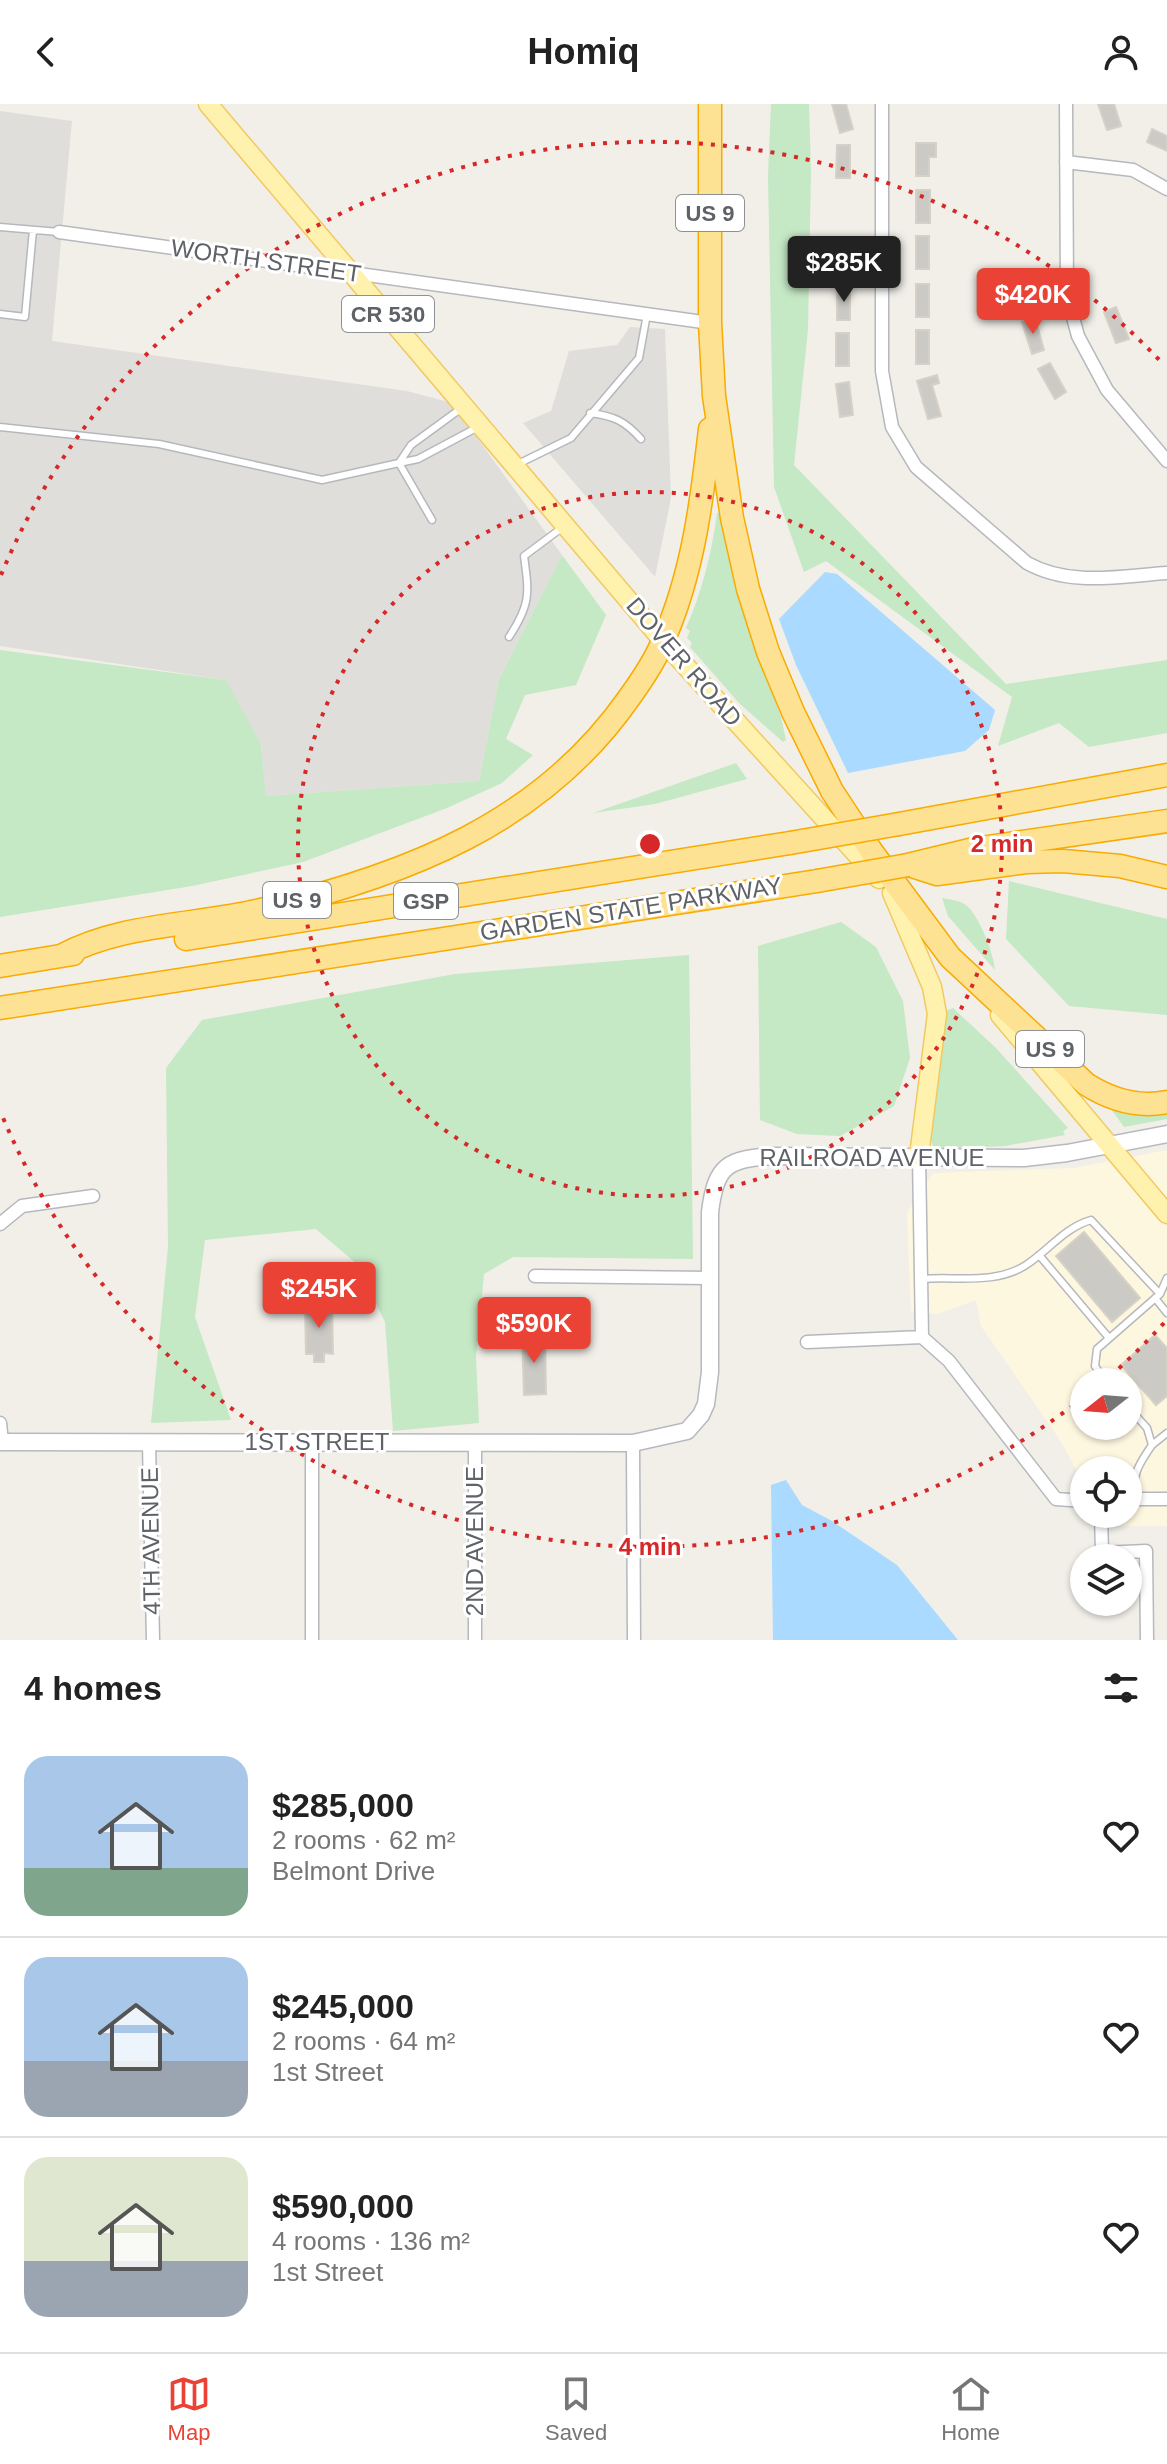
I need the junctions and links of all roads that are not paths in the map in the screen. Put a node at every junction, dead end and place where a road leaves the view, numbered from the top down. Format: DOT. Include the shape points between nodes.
graph roads {
  1 [pos="208,104"];
  2 [pos="710,104"];
  3 [pos="882,104"];
  4 [pos="1066,104"];
  5 [pos="1066,162"];
  6 [pos="1167,189"];
  7 [pos="0,227"];
  8 [pos="33,230"];
  9 [pos="59,232"];
  10 [pos="354,273"];
  11 [pos="0,314"];
  12 [pos="647,314"];
  13 [pos="710,323"];
  14 [pos="714,396"];
  15 [pos="466,405"];
  16 [pos="590,413"];
  17 [pos="482,425"];
  18 [pos="0,427"];
  19 [pos="641,439"];
  20 [pos="1167,461"];
  21 [pos="399,463"];
  22 [pos="516,465"];
  23 [pos="432,520"];
  24 [pos="566,525"];
  25 [pos="1167,573"];
  26 [pos="509,637"];
  27 [pos="663,641"];
  28 [pos="1167,775"];
  29 [pos="1167,821"];
  30 [pos="908,865"];
  31 [pos="1160,878"];
  32 [pos="892,893"];
  33 [pos="61,956"];
  34 [pos="950,957"];
  35 [pos="0,966"];
  36 [pos="0,1008"];
  37 [pos="1167,1102"];
  38 [pos="1167,1134"];
  39 [pos="1109,1144"];
  40 [pos="919,1156"];
  41 [pos="93,1196"];
  42 [pos="1167,1214"];
  43 [pos="0,1224"];
  44 [pos="1039,1255"];
  45 [pos="535,1276"];
  46 [pos="710,1278"];
  47 [pos="1167,1278"];
  48 [pos="922,1279"];
  49 [pos="1161,1295"];
  50 [pos="1167,1313"];
  51 [pos="922,1337"];
  52 [pos="1109,1338"];
  53 [pos="807,1342"];
  54 [pos="1096,1368"];
  55 [pos="1142,1422"];
  56 [pos="0,1423"];
  57 [pos="1167,1433"];
  58 [pos="1,1442"];
  59 [pos="312,1442"];
  60 [pos="475,1442"];
  61 [pos="149,1443"];
  62 [pos="633,1443"];
  63 [pos="1152,1445"];
  64 [pos="1142,1460"];
  65 [pos="1142,1499"];
  66 [pos="1167,1499"];
  67 [pos="1070,1500"];
  68 [pos="1101,1528"];
  69 [pos="153,1640"];
  70 [pos="312,1640"];
  71 [pos="475,1640"];
  72 [pos="634,1640"];
  73 [pos="1147,1640"];
  1 -- 10 [label="main road, DOVER ROAD / CR 530"];
  2 -- 13 [label="highway, US 9"];
  3 -- 25 [label="street" via="882,371 892,427 916,467 1042,571 1084,579"];
  4 -- 5 [label="street"];
  5 -- 6 [label="street" via="1133,170"];
  5 -- 20 [label="street" via="1067,295 1078,336 1107,390"];
  7 -- 8 [label="lane"];
  8 -- 9 [label="lane"];
  8 -- 11 [label="lane" via="25,317"];
  9 -- 10 [label="street, WORTH STREET"];
  10 -- 12 [label="street, WORTH STREET"];
  10 -- 15 [label="main road, DOVER ROAD / CR 530"];
  12 -- 13 [label="street, WORTH STREET"];
  12 -- 16 [label="lane" via="639,358"];
  13 -- 14 [label="highway, US 9"];
  14 -- 27 [label="highway, US 9" via="700,512"];
  14 -- 34 [label="highway, US 9" via="748,589 788,700 832,791"];
  15 -- 17 [label="main road, DOVER ROAD / CR 530"];
  15 -- 21 [label="lane" via="411,445"];
  16 -- 19 [label="lane" via="614,416"];
  16 -- 22 [label="lane" via="571,438"];
  17 -- 21 [label="lane" via="418,459"];
  17 -- 22 [label="main road, DOVER ROAD / CR 530"];
  18 -- 21 [label="lane" via="159,444 322,480"];
  21 -- 23 [label="lane"];
  22 -- 24 [label="main road, DOVER ROAD / CR 530"];
  24 -- 26 [label="lane" via="524,556 529,590 523,615"];
  24 -- 27 [label="main road, DOVER ROAD / CR 530"];
  27 -- 32 [label="main road, DOVER ROAD / CR 530"];
  27 -- 33 [label="highway, US 9" via="616,716 574,764 528,802 468,837 335,890 234,916 104,937"];
  28 -- 33 [label="highway, GARDEN STATE PARKWAY / GSP, bridge" via="790,843"];
  29 -- 30 [label="highway, GARDEN STATE PARKWAY / GSP" via="974,849"];
  30 -- 31 [label="highway" via="937,874 1063,861 1120,866"];
  30 -- 36 [label="highway, GARDEN STATE PARKWAY / GSP, bridge"];
  32 -- 34 [label="main road, DOVER ROAD / CR 530"];
  32 -- 40 [label="main road" via="932,987 937,1014"];
  33 -- 35 [label="highway, GARDEN STATE PARKWAY / GSP"];
  34 -- 37 [label="highway, US 9" via="1086,1084 1120,1101"];
  34 -- 39 [label="main road, DOVER ROAD / CR 530"];
  38 -- 39 [label="street, RAILROAD AVENUE"];
  39 -- 40 [label="street, RAILROAD AVENUE" via="1024,1158"];
  39 -- 42 [label="main road, DOVER ROAD / CR 530"];
  40 -- 46 [label="street, RAILROAD AVENUE" via="774,1156 730,1165 713,1188"];
  40 -- 48 [label="street"];
  41 -- 43 [label="street" via="22,1206"];
  44 -- 48 [label="lane" via="1024,1267 987,1279"];
  44 -- 49 [label="lane" via="1075,1225 1091,1220"];
  44 -- 52 [label="lane"];
  45 -- 46 [label="street"];
  46 -- 62 [label="street, RAILROAD AVENUE" via="710,1380 701,1415 687,1431"];
  47 -- 49 [label="lane"];
  48 -- 51 [label="street"];
  49 -- 50 [label="lane"];
  49 -- 52 [label="lane"];
  51 -- 53 [label="street"];
  51 -- 67 [label="street" via="949,1361 1056,1499"];
  52 -- 54 [label="lane" via="1097,1349"];
  55 -- 63 [label="lane"];
  56 -- 58 [label="street"];
  57 -- 63 [label="lane"];
  58 -- 61 [label="street, 1ST STREET"];
  59 -- 60 [label="street, 1ST STREET"];
  59 -- 61 [label="street, 1ST STREET"];
  59 -- 70 [label="street"];
  60 -- 62 [label="street, 1ST STREET"];
  60 -- 71 [label="street, 2ND AVENUE"];
  61 -- 69 [label="street, 4TH AVENUE"];
  62 -- 72 [label="street"];
  63 -- 64 [label="lane"];
  65 -- 66 [label="street"];
  68 -- 73 [label="street" via="1102,1553 1146,1551"];
}
